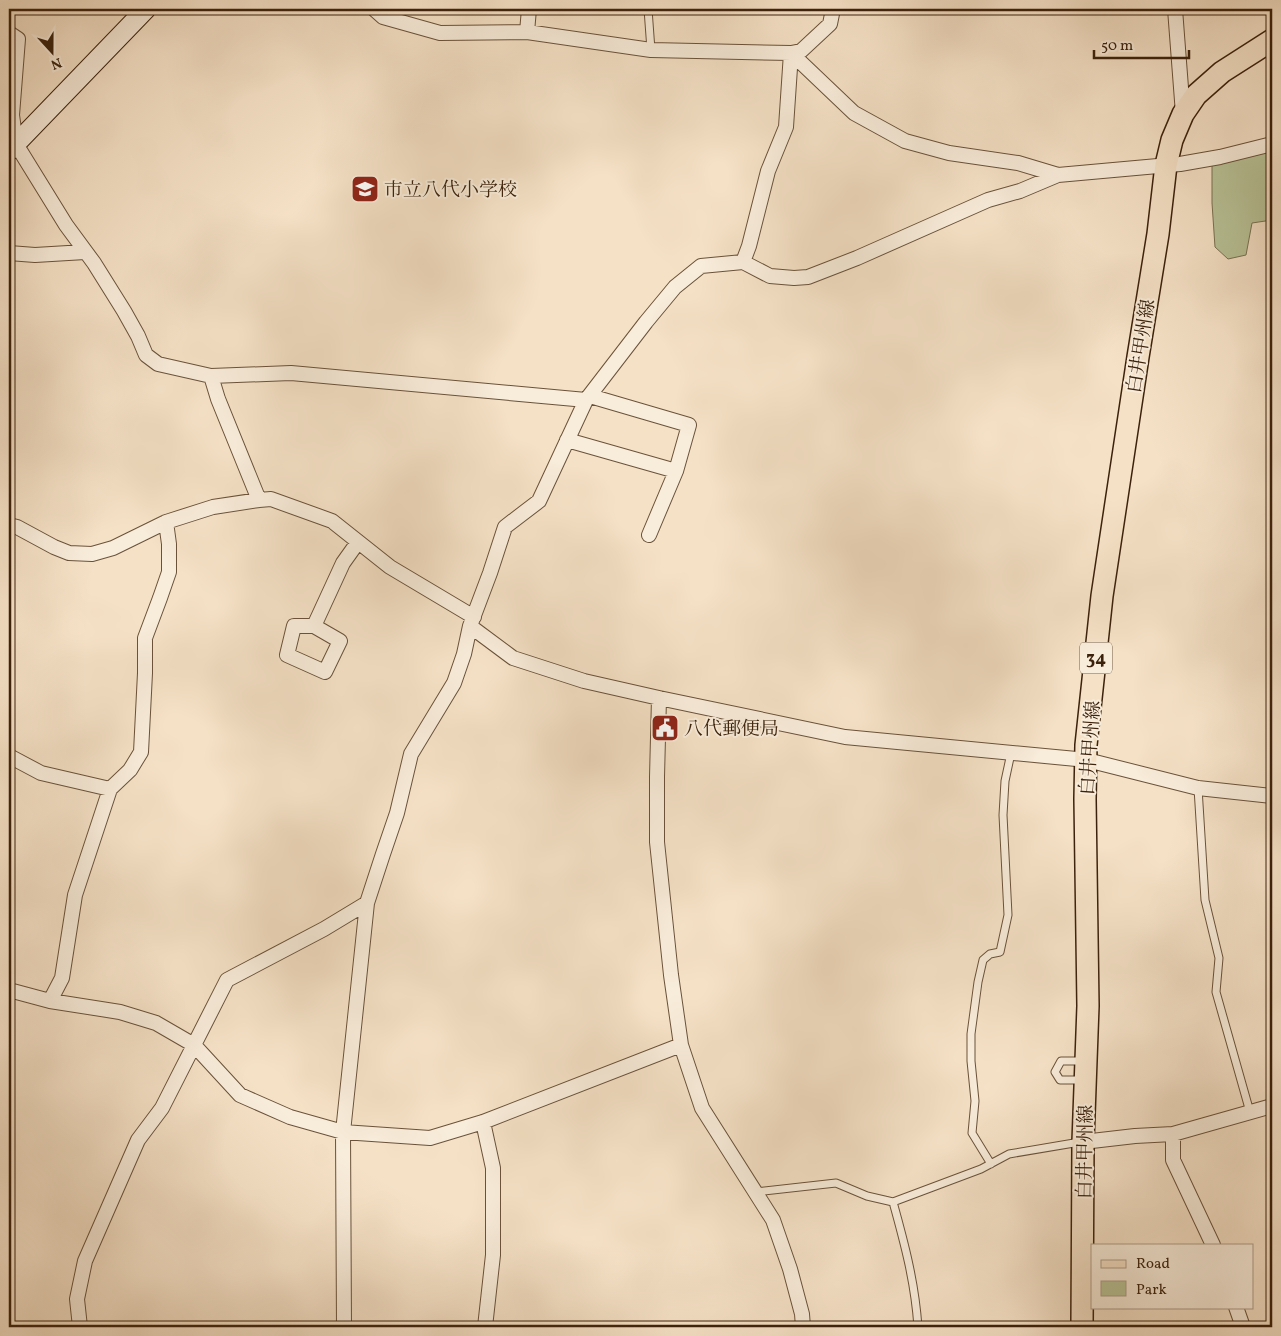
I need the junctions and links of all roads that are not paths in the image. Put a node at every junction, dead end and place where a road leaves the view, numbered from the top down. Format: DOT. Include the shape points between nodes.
graph roads {
  1 [pos="146,9"];
  2 [pos="374,9"];
  3 [pos="529,9"];
  4 [pos="648,9"];
  5 [pos="834,9"];
  6 [pos="1175,9"];
  7 [pos="527,32"];
  8 [pos="9,33"];
  9 [pos="1272,40"];
  10 [pos="651,50"];
  11 [pos="791,53"];
  12 [pos="1183,114"];
  13 [pos="1272,144"];
  14 [pos="13,148"];
  15 [pos="1166,165"];
  16 [pos="1058,175"];
  17 [pos="86,252"];
  18 [pos="9,254"];
  19 [pos="743,262"];
  20 [pos="211,376"];
  21 [pos="588,398"];
  22 [pos="567,440"];
  23 [pos="676,471"];
  24 [pos="259,500"];
  25 [pos="166,522"];
  26 [pos="9,525"];
  27 [pos="649,535"];
  28 [pos="358,542"];
  29 [pos="472,622"];
  30 [pos="314,626"];
  31 [pos="659,698"];
  32 [pos="1010,753"];
  33 [pos="9,756"];
  34 [pos="1087,760"];
  35 [pos="110,788"];
  36 [pos="1198,788"];
  37 [pos="1272,796"];
  38 [pos="367,904"];
  39 [pos="9,990"];
  40 [pos="50,1001"];
  41 [pos="194,1045"];
  42 [pos="681,1045"];
  43 [pos="1272,1106"];
  44 [pos="1250,1112"];
  45 [pos="482,1122"];
  46 [pos="343,1132"];
  47 [pos="1173,1134"];
  48 [pos="1083,1142"];
  49 [pos="991,1164"];
  50 [pos="756,1192"];
  51 [pos="893,1202"];
  52 [pos="1213,1244"];
  53 [pos="1236,1308"];
  54 [pos="80,1327"];
  55 [pos="344,1327"];
  56 [pos="485,1327"];
  57 [pos="803,1327"];
  58 [pos="918,1327"];
  59 [pos="1082,1327"];
  60 [pos="1242,1327"];
  1 -- 14 [label="street"];
  2 -- 7 [label="street" via="383,17 440,34"];
  3 -- 7 [label="street"];
  4 -- 10 [label="lane"];
  5 -- 11 [label="street" via="830,24 800,51"];
  6 -- 12 [label="street"];
  7 -- 10 [label="street"];
  8 -- 14 [label="street" via="18,39 12,114"];
  9 -- 12 [label="main road, 白井甲州線 / 34" via="1222,72 1196,95"];
  10 -- 11 [label="street"];
  11 -- 16 [label="street" via="854,113 905,141 949,153 1018,163"];
  11 -- 19 [label="street" via="786,126 768,171"];
  12 -- 15 [label="main road, 白井甲州線 / 34"];
  13 -- 15 [label="street" via="1220,157"];
  14 -- 17 [label="street"];
  15 -- 16 [label="street"];
  15 -- 34 [label="main road, 白井甲州線 / 34" via="1102,596"];
  16 -- 19 [label="street" via="988,200 808,277 770,276"];
  17 -- 18 [label="street"];
  17 -- 20 [label="street" via="138,336 146,355 158,364"];
  19 -- 21 [label="street" via="701,266 675,287"];
  20 -- 21 [label="street" via="291,373"];
  20 -- 24 [label="street"];
  21 -- 22 [label="street"];
  21 -- 23 [label="street" via="688,426"];
  22 -- 23 [label="street"];
  22 -- 29 [label="street" via="539,501 505,527"];
  23 -- 27 [label="street"];
  24 -- 25 [label="street" via="213,507"];
  24 -- 28 [label="street" via="270,500 332,522"];
  25 -- 26 [label="street" via="113,548 92,554 69,553 54,548"];
  25 -- 35 [label="street" via="169,572 144,638 141,752 130,770"];
  28 -- 29 [label="street"];
  28 -- 30 [label="street" via="343,563"];
  29 -- 31 [label="street" via="513,658 584,681"];
  29 -- 38 [label="street" via="454,683 411,754 397,813"];
  31 -- 32 [label="street" via="845,737"];
  31 -- 42 [label="street" via="657,842"];
  32 -- 34 [label="street"];
  32 -- 49 [label="lane" via="1004,781 1003,816 1008,915 1000,952 983,960 971,1034 975,1101 972,1133"];
  33 -- 35 [label="street" via="41,773"];
  34 -- 36 [label="street"];
  34 -- 48 [label="main road, 白井甲州線 / 34" via="1088,1006"];
  35 -- 40 [label="street" via="76,895 62,978"];
  36 -- 37 [label="street"];
  36 -- 44 [label="lane" via="1205,900 1219,958 1216,992"];
  38 -- 41 [label="street" via="227,980"];
  38 -- 46 [label="street"];
  39 -- 40 [label="street"];
  40 -- 41 [label="street" via="120,1012 156,1023"];
  41 -- 46 [label="street" via="240,1095 290,1117"];
  41 -- 54 [label="street" via="162,1108 138,1140 84,1261 78,1300"];
  42 -- 45 [label="street"];
  42 -- 50 [label="street" via="702,1108"];
  43 -- 44 [label="street"];
  44 -- 47 [label="street"];
  45 -- 46 [label="street" via="430,1138"];
  45 -- 56 [label="street" via="493,1168 493,1256"];
  46 -- 55 [label="street"];
  47 -- 48 [label="street"];
  47 -- 52 [label="street" via="1173,1160"];
  48 -- 49 [label="lane" via="1009,1154"];
  48 -- 59 [label="main road, 白井甲州線 / 34"];
  49 -- 51 [label="lane"];
  50 -- 51 [label="lane" via="836,1183 867,1196"];
  50 -- 57 [label="street" via="772,1220 790,1269"];
  51 -- 58 [label="lane" via="907,1254"];
  53 -- 60 [label="street"];
}
